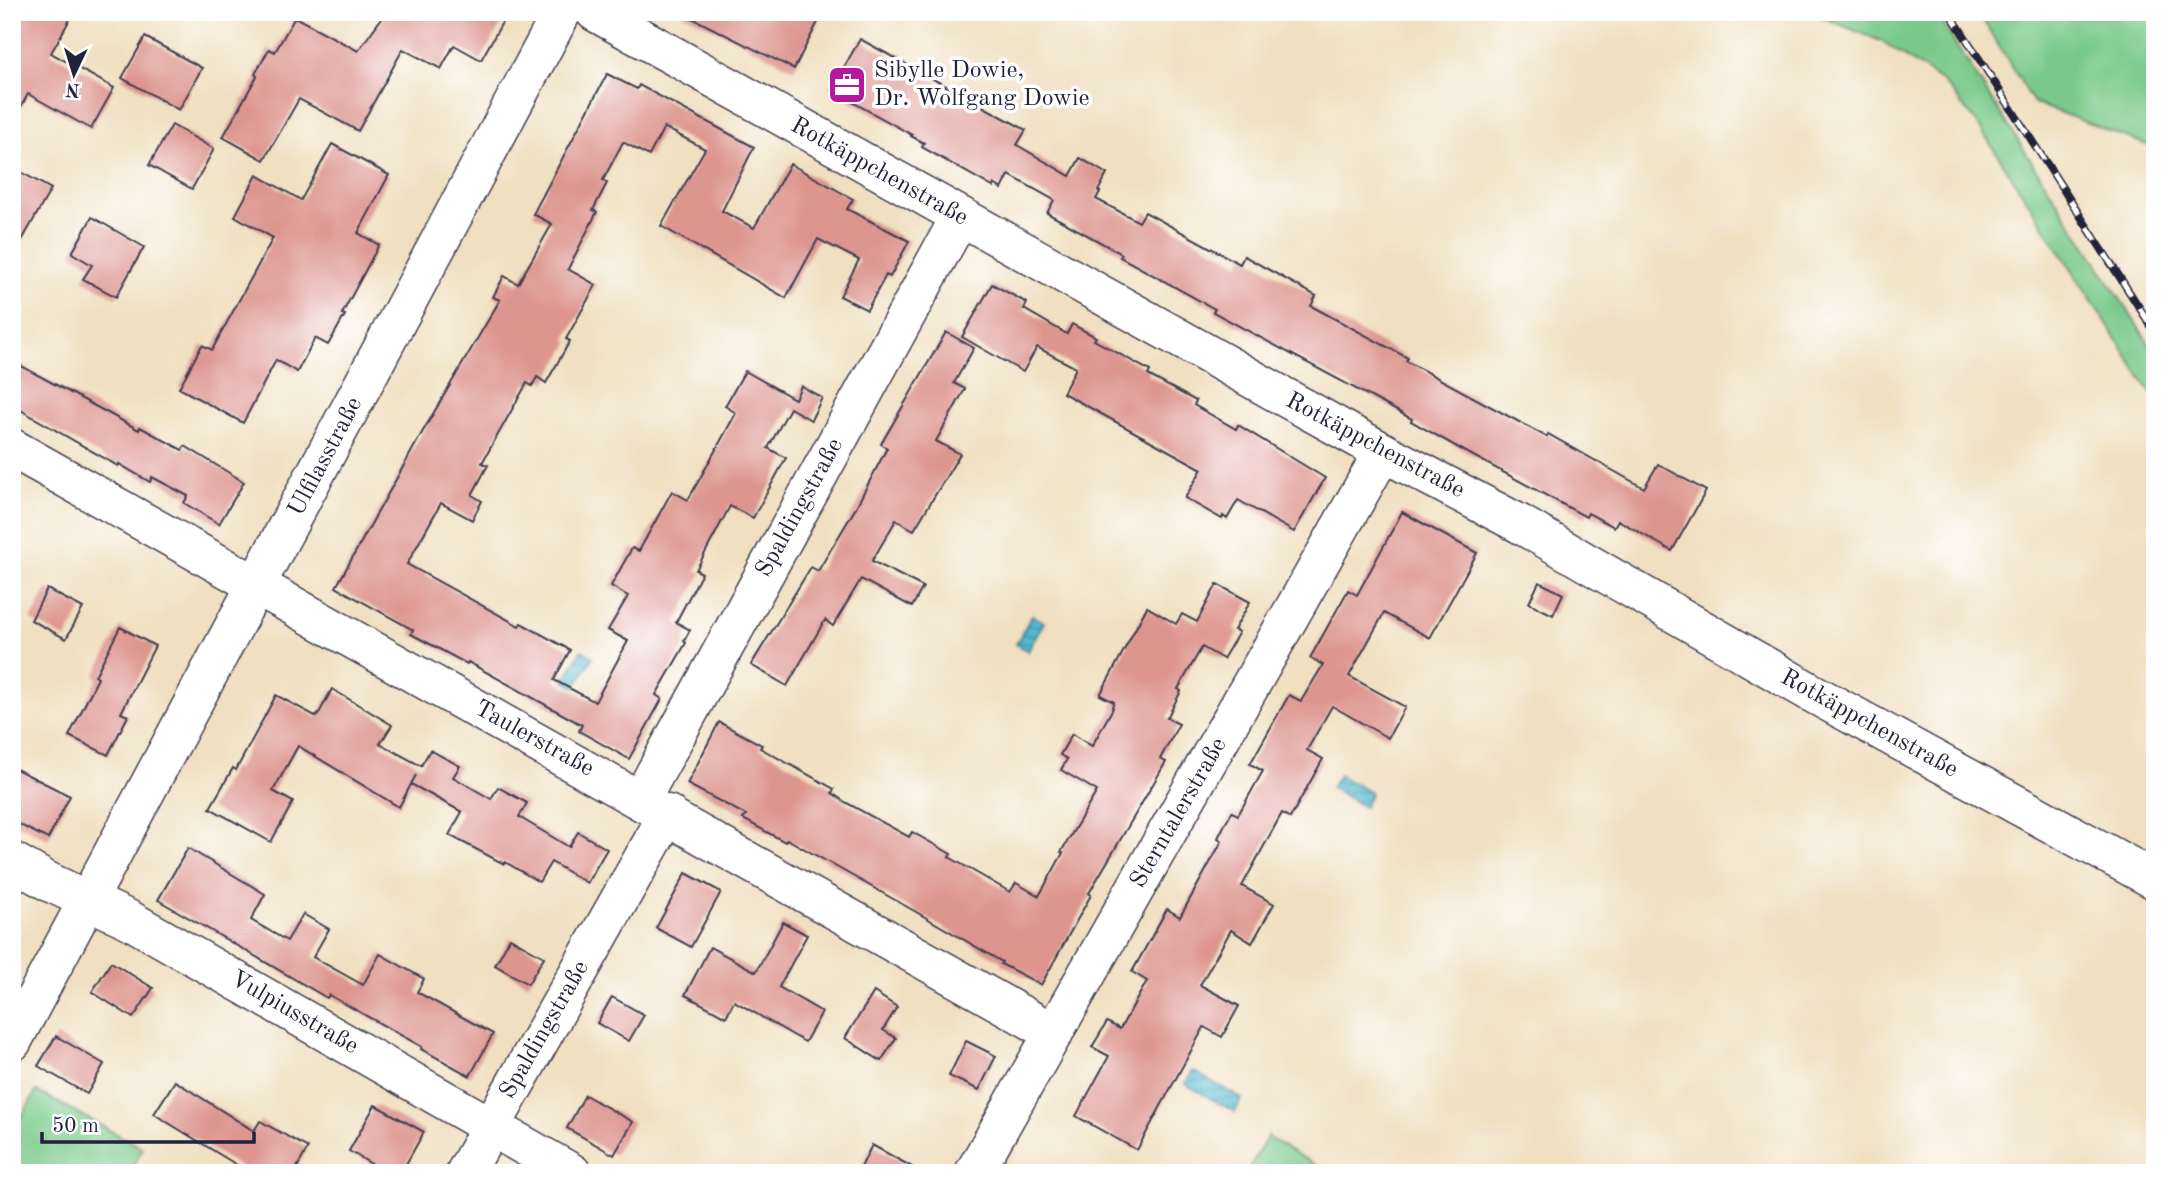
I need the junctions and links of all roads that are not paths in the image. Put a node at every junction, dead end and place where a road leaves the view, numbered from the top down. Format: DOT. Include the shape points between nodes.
graph roads {
  1 [pos="562,12"];
  2 [pos="595,12"];
  3 [pos="960,217"];
  4 [pos="12,448"];
  5 [pos="1383,452"];
  6 [pos="257,586"];
  7 [pos="654,807"];
  8 [pos="12,861"];
  9 [pos="2155,880"];
  10 [pos="88,900"];
  11 [pos="1054,1033"];
  12 [pos="12,1042"];
  13 [pos="491,1125"];
  14 [pos="465,1173"];
  15 [pos="572,1173"];
  16 [pos="974,1173"];
  1 -- 6 [label="street, Ulfilasstraße"];
  2 -- 3 [label="street, Rotkäppchenstraße"];
  3 -- 5 [label="street, Rotkäppchenstraße"];
  3 -- 7 [label="street, Spaldingstraße"];
  4 -- 6 [label="street, Taulerstraße"];
  5 -- 9 [label="street, Rotkäppchenstraße" via="1530,529 1812,694"];
  5 -- 11 [label="street, Sterntalerstraße"];
  6 -- 7 [label="street, Taulerstraße"];
  6 -- 10 [label="street, Ulfilasstraße"];
  7 -- 11 [label="street, Taulerstraße"];
  7 -- 13 [label="street, Spaldingstraße"];
  8 -- 10 [label="street, Vulpiusstraße"];
  10 -- 12 [label="street, Ulfilasstraße"];
  10 -- 13 [label="street, Vulpiusstraße"];
  11 -- 16 [label="street, Sterntalerstraße"];
  13 -- 14 [label="street, Spaldingstraße"];
  13 -- 15 [label="street, Vulpiusstraße"];
}
